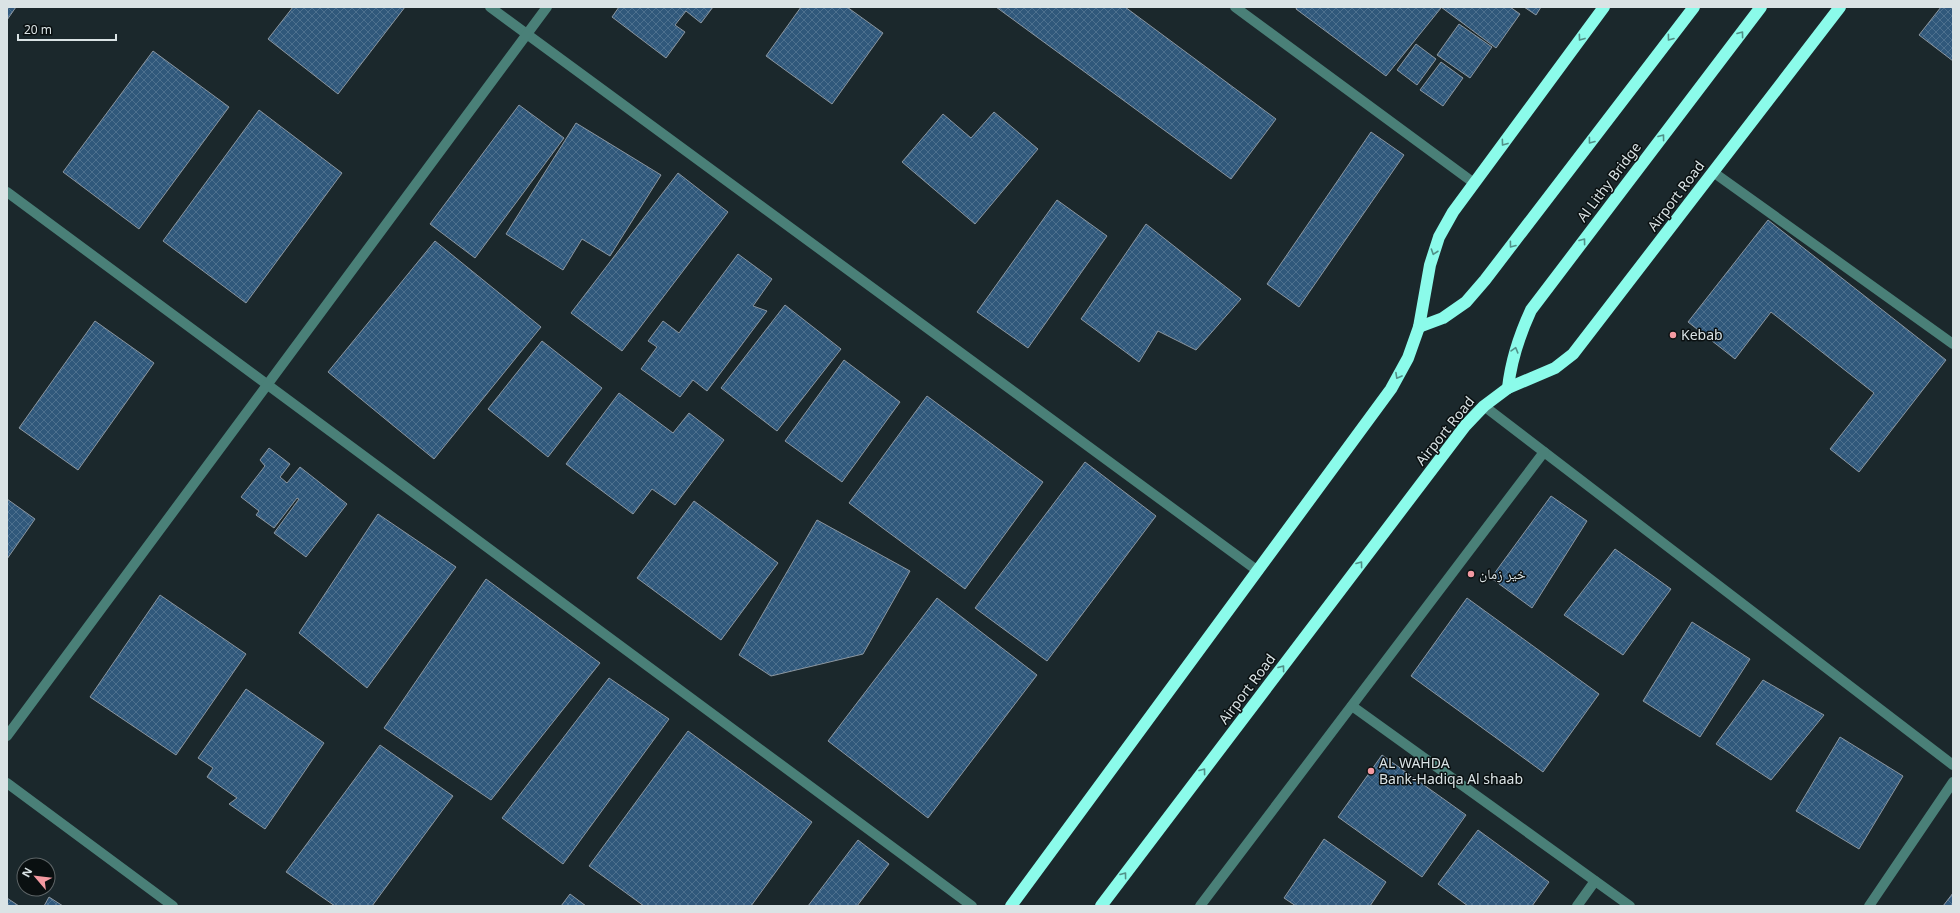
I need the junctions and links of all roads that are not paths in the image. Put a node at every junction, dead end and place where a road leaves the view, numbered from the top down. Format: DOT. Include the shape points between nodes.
graph roads {
  1 [pos="490,7"];
  2 [pos="547,7"];
  3 [pos="1235,7"];
  4 [pos="1604,7"];
  5 [pos="1694,7"];
  6 [pos="1761,7"];
  7 [pos="1840,7"];
  8 [pos="527,34"];
  9 [pos="1713,172"];
  10 [pos="1474,183"];
  11 [pos="7,192"];
  12 [pos="1419,327"];
  13 [pos="1953,344"];
  14 [pos="268,385"];
  15 [pos="1508,388"];
  16 [pos="1484,406"];
  17 [pos="1544,452"];
  18 [pos="1258,571"];
  19 [pos="1352,706"];
  20 [pos="7,736"];
  21 [pos="1953,765"];
  22 [pos="1953,782"];
  23 [pos="7,783"];
  24 [pos="1595,881"];
  25 [pos="173,906"];
  26 [pos="972,906"];
  27 [pos="1011,906"];
  28 [pos="1101,906"];
  29 [pos="1200,906"];
  30 [pos="1577,906"];
  31 [pos="1630,906"];
  32 [pos="1869,906"];
  1 -- 8 [label="street"];
  2 -- 8 [label="street"];
  3 -- 10 [label="street"];
  4 -- 10 [label="highway, one-way"];
  5 -- 12 [label="highway, one-way" via="1485,280 1466,302 1443,318"];
  15 -- 6 [label="highway, Al Lithy Bridge, one-way" via="1511,364 1531,310"];
  7 -- 9 [label="highway, Airport Road"];
  8 -- 14 [label="street"];
  8 -- 18 [label="street"];
  9 -- 13 [label="street"];
  9 -- 15 [label="highway, Airport Road" via="1573,354 1555,368"];
  10 -- 12 [label="highway, one-way" via="1439,237 1430,265"];
  11 -- 14 [label="street"];
  12 -- 18 [label="highway, one-way" via="1408,358 1391,389"];
  14 -- 20 [label="street"];
  14 -- 26 [label="street"];
  15 -- 16 [label="highway, Airport Road"];
  16 -- 17 [label="street"];
  28 -- 16 [label="highway, Airport Road, one-way" via="1466,426"];
  17 -- 19 [label="street"];
  17 -- 21 [label="street"];
  18 -- 27 [label="highway"];
  19 -- 24 [label="street"];
  19 -- 29 [label="street"];
  22 -- 32 [label="street"];
  23 -- 25 [label="street"];
  24 -- 30 [label="street"];
  24 -- 31 [label="street"];
}
